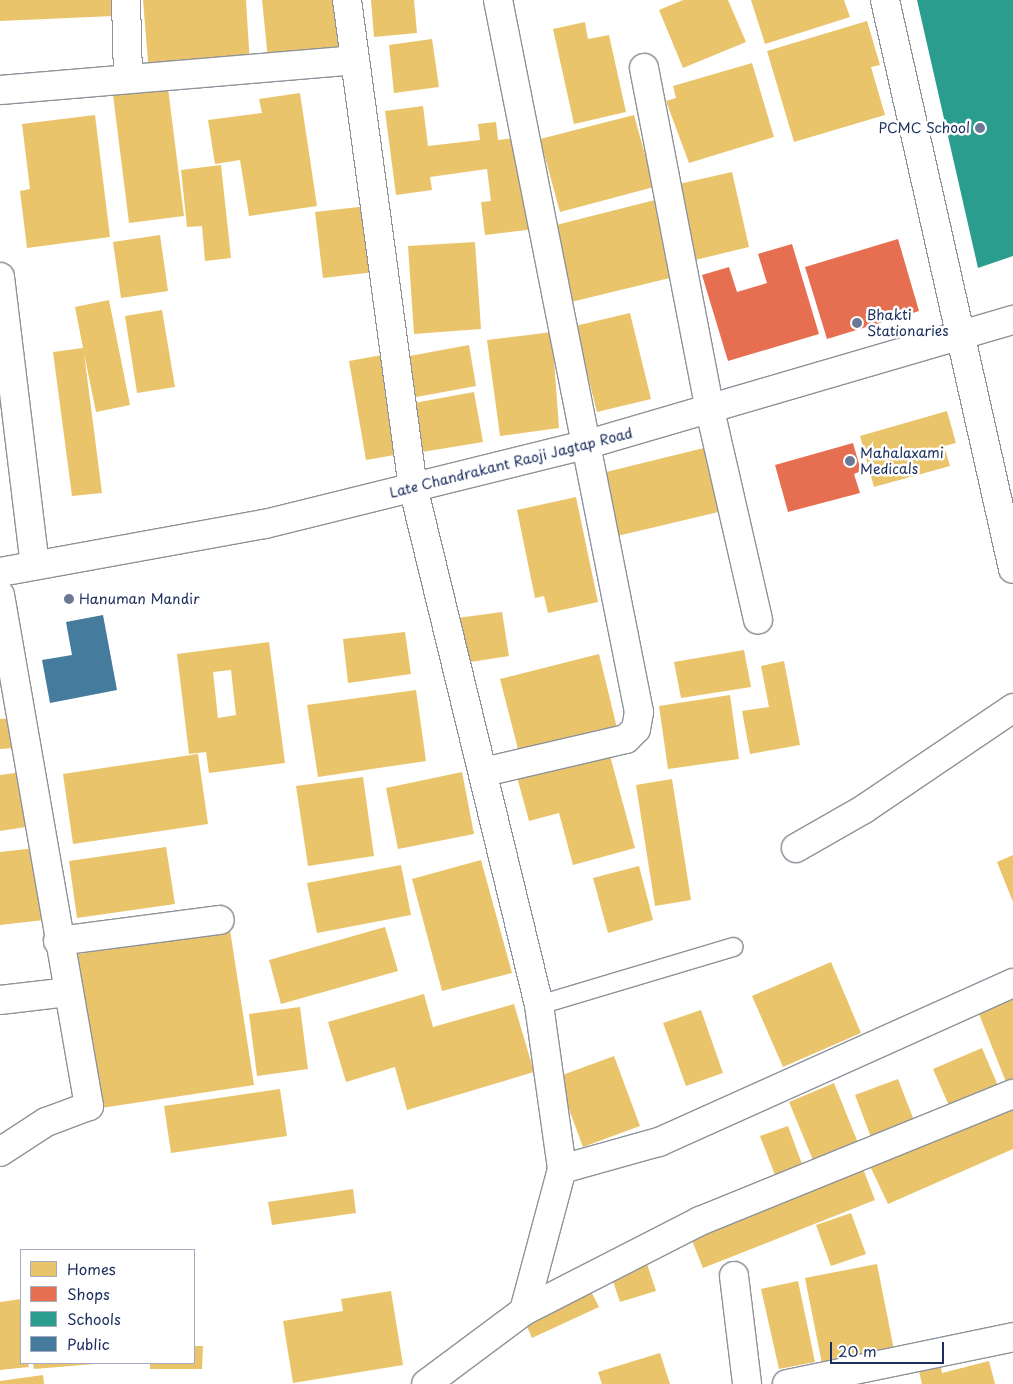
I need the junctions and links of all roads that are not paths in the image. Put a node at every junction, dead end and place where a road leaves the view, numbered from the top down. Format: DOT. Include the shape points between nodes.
graph roads {
  1 [pos="126,0"];
  2 [pos="347,0"];
  3 [pos="498,0"];
  4 [pos="885,0"];
  5 [pos="355,60"];
  6 [pos="644,68"];
  7 [pos="128,79"];
  8 [pos="0,90"];
  9 [pos="0,277"];
  10 [pos="1013,320"];
  11 [pos="3,328"];
  12 [pos="958,338"];
  13 [pos="710,410"];
  14 [pos="585,445"];
  15 [pos="413,487"];
  16 [pos="35,565"];
  17 [pos="1013,569"];
  18 [pos="0,572"];
  19 [pos="0,595"];
  20 [pos="758,620"];
  21 [pos="9,694"];
  22 [pos="1013,708"];
  23 [pos="484,772"];
  24 [pos="796,848"];
  25 [pos="220,920"];
  26 [pos="58,941"];
  27 [pos="734,948"];
  28 [pos="1013,983"];
  29 [pos="68,992"];
  30 [pos="0,1000"];
  31 [pos="539,1005"];
  32 [pos="1013,1094"];
  33 [pos="0,1152"];
  34 [pos="562,1169"];
  35 [pos="734,1276"];
  36 [pos="524,1311"];
  37 [pos="1013,1337"];
  38 [pos="426,1384"];
  39 [pos="746,1384"];
  40 [pos="787,1384"];
  1 -- 7 [label="street"];
  2 -- 5 [label="street"];
  3 -- 14 [label="street"];
  4 -- 12 [label="street"];
  5 -- 7 [label="street"];
  5 -- 15 [label="street"];
  6 -- 13 [label="street"];
  7 -- 8 [label="street"];
  9 -- 11 [label="street"];
  10 -- 12 [label="street, Late Chandrakant Raoji Jagtap Road"];
  11 -- 16 [label="street"];
  12 -- 13 [label="street, Late Chandrakant Raoji Jagtap Road"];
  12 -- 17 [label="street"];
  13 -- 14 [label="street, Late Chandrakant Raoji Jagtap Road"];
  13 -- 20 [label="street"];
  14 -- 15 [label="street, Late Chandrakant Raoji Jagtap Road"];
  14 -- 23 [label="street" via="639,712 636,729 626,739"];
  15 -- 16 [label="street, Late Chandrakant Raoji Jagtap Road" via="265,524"];
  15 -- 23 [label="street"];
  16 -- 18 [label="street, Late Chandrakant Raoji Jagtap Road"];
  19 -- 21 [label="street"];
  21 -- 26 [label="street"];
  22 -- 24 [label="street" via="864,809"];
  23 -- 31 [label="street"];
  25 -- 26 [label="street"];
  26 -- 29 [label="street"];
  27 -- 31 [label="lane"];
  28 -- 34 [label="street" via="659,1142"];
  29 -- 30 [label="street"];
  29 -- 33 [label="street" via="89,1106 46,1122"];
  31 -- 34 [label="street"];
  32 -- 36 [label="street" via="700,1221"];
  34 -- 36 [label="street"];
  35 -- 39 [label="street"];
  36 -- 38 [label="street"];
  37 -- 40 [label="street"];
}
